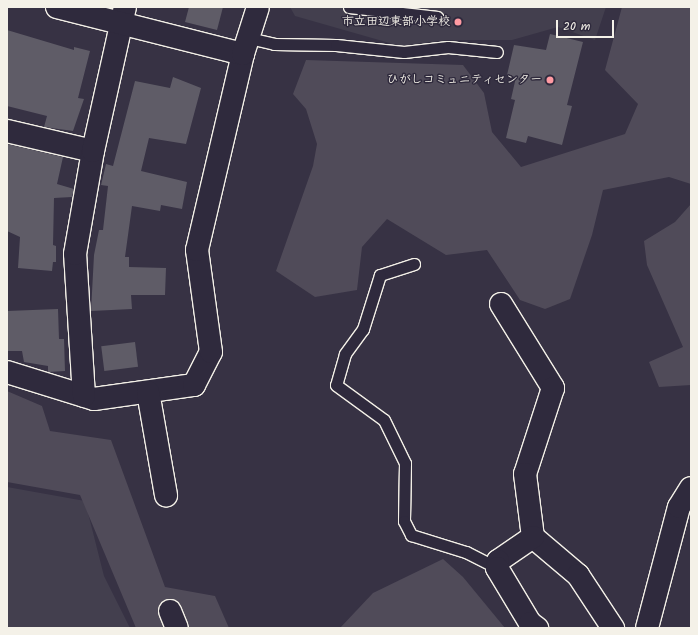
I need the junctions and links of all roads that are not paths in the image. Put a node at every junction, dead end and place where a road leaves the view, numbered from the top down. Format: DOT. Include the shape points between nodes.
graph roads {
  1 [pos="57,7"];
  2 [pos="258,7"];
  3 [pos="349,7"];
  4 [pos="123,15"];
  5 [pos="437,17"];
  6 [pos="246,46"];
  7 [pos="497,52"];
  8 [pos="7,131"];
  9 [pos="93,151"];
  10 [pos="414,264"];
  11 [pos="501,304"];
  12 [pos="7,372"];
  13 [pos="148,392"];
  14 [pos="84,396"];
  15 [pos="691,488"];
  16 [pos="166,495"];
  17 [pos="533,537"];
  18 [pos="497,568"];
  19 [pos="537,628"];
  20 [pos="613,628"];
  21 [pos="647,628"];
  1 -- 4 [label="street"];
  2 -- 6 [label="street"];
  3 -- 5 [label="lane"];
  4 -- 6 [label="street"];
  4 -- 9 [label="street"];
  6 -- 7 [label="lane" via="336,45 404,52 448,47"];
  6 -- 13 [label="street" via="197,250 211,352 194,385"];
  8 -- 9 [label="street"];
  9 -- 14 [label="street" via="75,254"];
  10 -- 18 [label="lane" via="380,275 363,329 345,354 336,385 384,420 405,463 404,521 411,535 466,552"];
  11 -- 17 [label="street" via="553,388 525,474"];
  12 -- 14 [label="street"];
  13 -- 14 [label="street" via="94,399"];
  13 -- 16 [label="street"];
  15 -- 21 [label="street" via="679,507"];
  17 -- 18 [label="street" via="498,561"];
  17 -- 20 [label="street" via="578,575"];
  18 -- 19 [label="street" via="530,623"];
}
